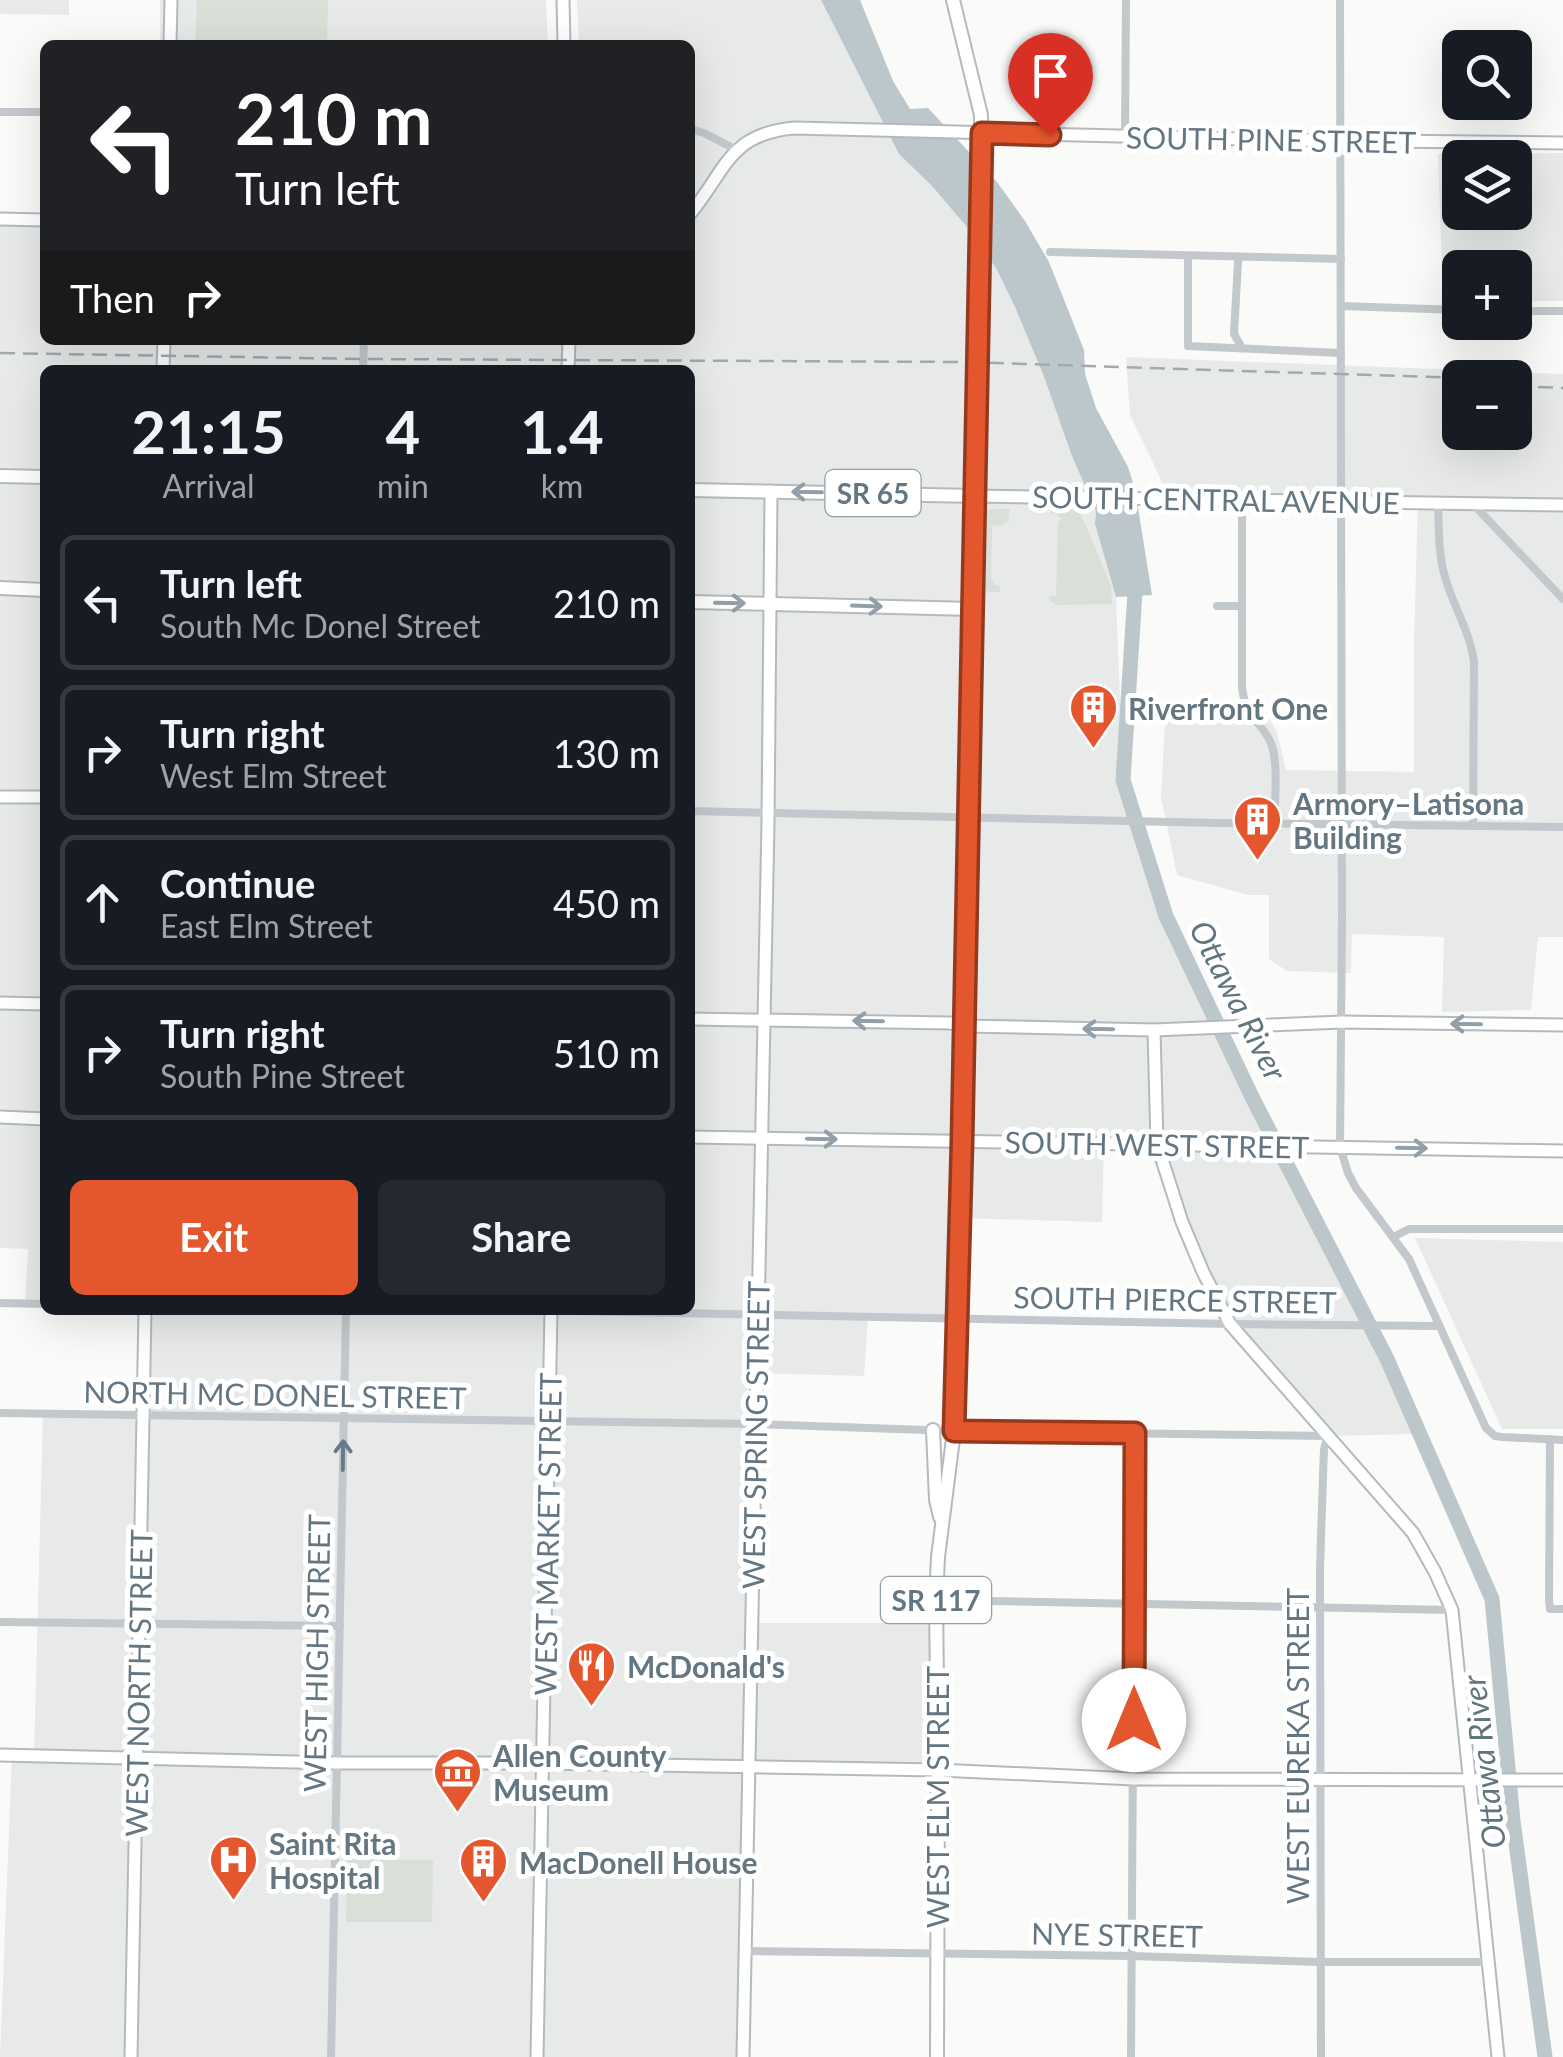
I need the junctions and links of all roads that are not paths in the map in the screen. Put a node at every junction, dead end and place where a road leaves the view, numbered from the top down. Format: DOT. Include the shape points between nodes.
graph roads {
  1 [pos="171,0"];
  2 [pos="563,0"];
  3 [pos="953,0"];
  4 [pos="1126,0"];
  5 [pos="1340,0"];
  6 [pos="170,40"];
  7 [pos="564,40"];
  8 [pos="0,112"];
  9 [pos="40,112"];
  10 [pos="695,130"];
  11 [pos="982,133"];
  12 [pos="1125,137"];
  13 [pos="1340,141"];
  14 [pos="1563,143"];
  15 [pos="736,150"];
  16 [pos="695,207"];
  17 [pos="0,219"];
  18 [pos="40,220"];
  19 [pos="1050,252"];
  20 [pos="1188,256"];
  21 [pos="1240,257"];
  22 [pos="1341,259"];
  23 [pos="1341,306"];
  24 [pos="1442,309"];
  25 [pos="1532,311"];
  26 [pos="1563,311"];
  27 [pos="1242,348"];
  28 [pos="1341,353"];
  29 [pos="0,476"];
  30 [pos="40,477"];
  31 [pos="695,490"];
  32 [pos="772,492"];
  33 [pos="975,496"];
  34 [pos="1242,501"];
  35 [pos="1342,501"];
  36 [pos="1438,503"];
  37 [pos="1473,504"];
  38 [pos="1563,505"];
  39 [pos="0,588"];
  40 [pos="40,590"];
  41 [pos="1563,599"];
  42 [pos="695,602"];
  43 [pos="770,603"];
  44 [pos="1217,606"];
  45 [pos="1242,606"];
  46 [pos="972,609"];
  47 [pos="0,797"];
  48 [pos="40,797"];
  49 [pos="695,811"];
  50 [pos="768,812"];
  51 [pos="969,818"];
  52 [pos="1274,824"];
  53 [pos="1342,826"];
  54 [pos="1473,826"];
  55 [pos="1563,827"];
  56 [pos="0,1003"];
  57 [pos="40,1004"];
  58 [pos="695,1018"];
  59 [pos="764,1020"];
  60 [pos="1342,1022"];
  61 [pos="1563,1025"];
  62 [pos="964,1026"];
  63 [pos="1154,1030"];
  64 [pos="0,1117"];
  65 [pos="40,1119"];
  66 [pos="695,1137"];
  67 [pos="761,1138"];
  68 [pos="962,1141"];
  69 [pos="1157,1144"];
  70 [pos="1340,1147"];
  71 [pos="1563,1151"];
  72 [pos="1563,1229"];
  73 [pos="1393,1237"];
  74 [pos="0,1303"];
  75 [pos="40,1304"];
  76 [pos="695,1312"];
  77 [pos="757,1313"];
  78 [pos="145,1315"];
  79 [pos="346,1315"];
  80 [pos="551,1315"];
  81 [pos="957,1317"];
  82 [pos="1230,1324"];
  83 [pos="1439,1326"];
  84 [pos="0,1413"];
  85 [pos="143,1414"];
  86 [pos="344,1418"];
  87 [pos="549,1421"];
  88 [pos="756,1424"];
  89 [pos="933,1430"];
  90 [pos="954,1431"];
  91 [pos="1135,1433"];
  92 [pos="1328,1436"];
  93 [pos="1550,1440"];
  94 [pos="1563,1440"];
  95 [pos="942,1526"];
  96 [pos="936,1600"];
  97 [pos="1134,1604"];
  98 [pos="1320,1606"];
  99 [pos="1452,1610"];
  100 [pos="1563,1610"];
  101 [pos="0,1622"];
  102 [pos="139,1624"];
  103 [pos="340,1626"];
  104 [pos="0,1755"];
  105 [pos="136,1757"];
  106 [pos="336,1763"];
  107 [pos="542,1763"];
  108 [pos="748,1768"];
  109 [pos="938,1770"];
  110 [pos="1321,1778"];
  111 [pos="1134,1779"];
  112 [pos="1468,1780"];
  113 [pos="1563,1780"];
  114 [pos="746,1951"];
  115 [pos="938,1954"];
  116 [pos="1131,1956"];
  117 [pos="1320,1962"];
  118 [pos="1488,1962"];
  119 [pos="130,2057"];
  120 [pos="330,2057"];
  121 [pos="537,2057"];
  122 [pos="743,2057"];
  123 [pos="937,2057"];
  124 [pos="1130,2057"];
  125 [pos="1320,2057"];
  126 [pos="1498,2057"];
  1 -- 6 [label="street"];
  2 -- 7 [label="street"];
  3 -- 11 [label="main road"];
  4 -- 12 [label="street"];
  5 -- 13 [label="street"];
  8 -- 9 [label="street"];
  10 -- 15 [label="street"];
  11 -- 12 [label="street, SOUTH PINE STREET"];
  11 -- 15 [label="street, SOUTH PINE STREET" via="794,128 756,136"];
  11 -- 33 [label="main road"];
  12 -- 13 [label="street, SOUTH PINE STREET"];
  13 -- 14 [label="street, SOUTH PINE STREET"];
  13 -- 22 [label="street"];
  15 -- 16 [label="street"];
  17 -- 18 [label="street"];
  19 -- 20 [label="street"];
  20 -- 21 [label="street"];
  20 -- 27 [label="street" via="1188,346"];
  21 -- 22 [label="street"];
  21 -- 27 [label="street" via="1234,334"];
  22 -- 23 [label="street"];
  23 -- 24 [label="street"];
  23 -- 28 [label="street"];
  25 -- 26 [label="street"];
  27 -- 28 [label="street"];
  28 -- 35 [label="street"];
  29 -- 30 [label="main road"];
  31 -- 32 [label="main road, SOUTH CENTRAL AVENUE / SR 65"];
  33 -- 32 [label="main road, SOUTH CENTRAL AVENUE / SR 65, one-way"];
  32 -- 43 [label="street, WEST SPRING STREET"];
  33 -- 34 [label="street, SOUTH CENTRAL AVENUE"];
  33 -- 46 [label="main road"];
  34 -- 35 [label="street, SOUTH CENTRAL AVENUE"];
  34 -- 45 [label="street"];
  35 -- 36 [label="street, SOUTH CENTRAL AVENUE"];
  35 -- 53 [label="street"];
  36 -- 37 [label="street, SOUTH CENTRAL AVENUE"];
  36 -- 54 [label="street" via="1444,576 1473,652"];
  37 -- 38 [label="street, SOUTH CENTRAL AVENUE"];
  37 -- 41 [label="street"];
  39 -- 40 [label="main road"];
  42 -- 43 [label="main road, one-way"];
  43 -- 46 [label="main road, one-way"];
  43 -- 50 [label="street, WEST SPRING STREET"];
  44 -- 45 [label="street"];
  45 -- 52 [label="street" via="1244,703 1274,756"];
  46 -- 51 [label="main road, SR 117"];
  47 -- 48 [label="street"];
  49 -- 50 [label="street"];
  50 -- 51 [label="street"];
  50 -- 59 [label="street, WEST SPRING STREET"];
  51 -- 52 [label="street"];
  51 -- 62 [label="main road, WEST ELM STREET / SR 117"];
  52 -- 53 [label="street"];
  53 -- 54 [label="street"];
  53 -- 60 [label="street"];
  54 -- 55 [label="street"];
  56 -- 57 [label="street"];
  58 -- 59 [label="street"];
  62 -- 59 [label="street, one-way"];
  59 -- 67 [label="street, WEST SPRING STREET"];
  61 -- 60 [label="street, one-way"];
  60 -- 63 [label="street"];
  60 -- 70 [label="street"];
  63 -- 62 [label="street, one-way"];
  62 -- 68 [label="main road, WEST ELM STREET / SR 117"];
  63 -- 69 [label="street"];
  64 -- 65 [label="street"];
  66 -- 67 [label="street, SOUTH WEST STREET"];
  67 -- 68 [label="street, SOUTH WEST STREET, one-way"];
  67 -- 77 [label="street, WEST SPRING STREET"];
  68 -- 69 [label="street, SOUTH WEST STREET"];
  68 -- 81 [label="main road, WEST ELM STREET / SR 117"];
  69 -- 70 [label="street, SOUTH WEST STREET"];
  69 -- 82 [label="street" via="1190,1243"];
  70 -- 71 [label="street, SOUTH WEST STREET, one-way"];
  70 -- 73 [label="street" via="1356,1188"];
  72 -- 73 [label="street" via="1410,1229"];
  73 -- 83 [label="street"];
  74 -- 75 [label="street"];
  76 -- 77 [label="street, SOUTH PIERCE STREET"];
  77 -- 81 [label="street, SOUTH PIERCE STREET"];
  77 -- 88 [label="street, WEST SPRING STREET"];
  78 -- 85 [label="street, WEST NORTH STREET"];
  79 -- 86 [label="street, WEST HIGH STREET"];
  80 -- 87 [label="street, WEST MARKET STREET"];
  81 -- 82 [label="street, SOUTH PIERCE STREET"];
  81 -- 90 [label="main road, WEST ELM STREET / SR 117"];
  82 -- 83 [label="street, SOUTH PIERCE STREET"];
  82 -- 92 [label="street"];
  83 -- 93 [label="street" via="1490,1433"];
  84 -- 85 [label="street, NORTH MC DONEL STREET"];
  85 -- 86 [label="street, NORTH MC DONEL STREET"];
  85 -- 102 [label="street, WEST NORTH STREET"];
  86 -- 87 [label="street, NORTH MC DONEL STREET"];
  103 -- 86 [label="street, WEST HIGH STREET, one-way"];
  87 -- 88 [label="street, NORTH MC DONEL STREET"];
  87 -- 107 [label="street, WEST MARKET STREET"];
  88 -- 89 [label="street, NORTH MC DONEL STREET"];
  88 -- 108 [label="street, WEST SPRING STREET"];
  89 -- 90 [label="street, NORTH MC DONEL STREET"];
  89 -- 95 [label="main road"];
  90 -- 91 [label="street, NORTH MC DONEL STREET"];
  90 -- 95 [label="main road, WEST ELM STREET / SR 117"];
  91 -- 92 [label="street, NORTH MC DONEL STREET"];
  91 -- 97 [label="street"];
  92 -- 98 [label="street, WEST EUREKA STREET"];
  92 -- 99 [label="street" via="1413,1534"];
  93 -- 94 [label="street"];
  93 -- 100 [label="street" via="1550,1609"];
  95 -- 96 [label="main road, WEST ELM STREET / SR 117"];
  96 -- 97 [label="street"];
  96 -- 109 [label="main road, WEST ELM STREET / SR 117"];
  97 -- 98 [label="street"];
  97 -- 111 [label="street"];
  98 -- 99 [label="street"];
  98 -- 110 [label="street, WEST EUREKA STREET"];
  99 -- 112 [label="street"];
  101 -- 102 [label="street"];
  102 -- 103 [label="street"];
  102 -- 105 [label="street, WEST NORTH STREET"];
  103 -- 106 [label="street, WEST HIGH STREET"];
  104 -- 105 [label="street"];
  105 -- 106 [label="street"];
  105 -- 119 [label="street, WEST NORTH STREET"];
  106 -- 107 [label="street"];
  106 -- 120 [label="street, WEST HIGH STREET"];
  107 -- 108 [label="street"];
  107 -- 121 [label="street, WEST MARKET STREET"];
  108 -- 109 [label="street"];
  108 -- 114 [label="street, WEST SPRING STREET"];
  109 -- 111 [label="street"];
  109 -- 115 [label="main road, WEST ELM STREET / SR 117"];
  110 -- 111 [label="street"];
  110 -- 112 [label="street"];
  110 -- 117 [label="street, WEST EUREKA STREET"];
  111 -- 116 [label="street"];
  112 -- 113 [label="street"];
  112 -- 118 [label="street"];
  114 -- 115 [label="street, NYE STREET"];
  114 -- 122 [label="street, WEST SPRING STREET"];
  115 -- 116 [label="street, NYE STREET"];
  115 -- 123 [label="main road, WEST ELM STREET / SR 117"];
  116 -- 117 [label="street, NYE STREET"];
  116 -- 124 [label="street"];
  117 -- 118 [label="street, NYE STREET"];
  117 -- 125 [label="street, WEST EUREKA STREET"];
  118 -- 126 [label="street"];
}
